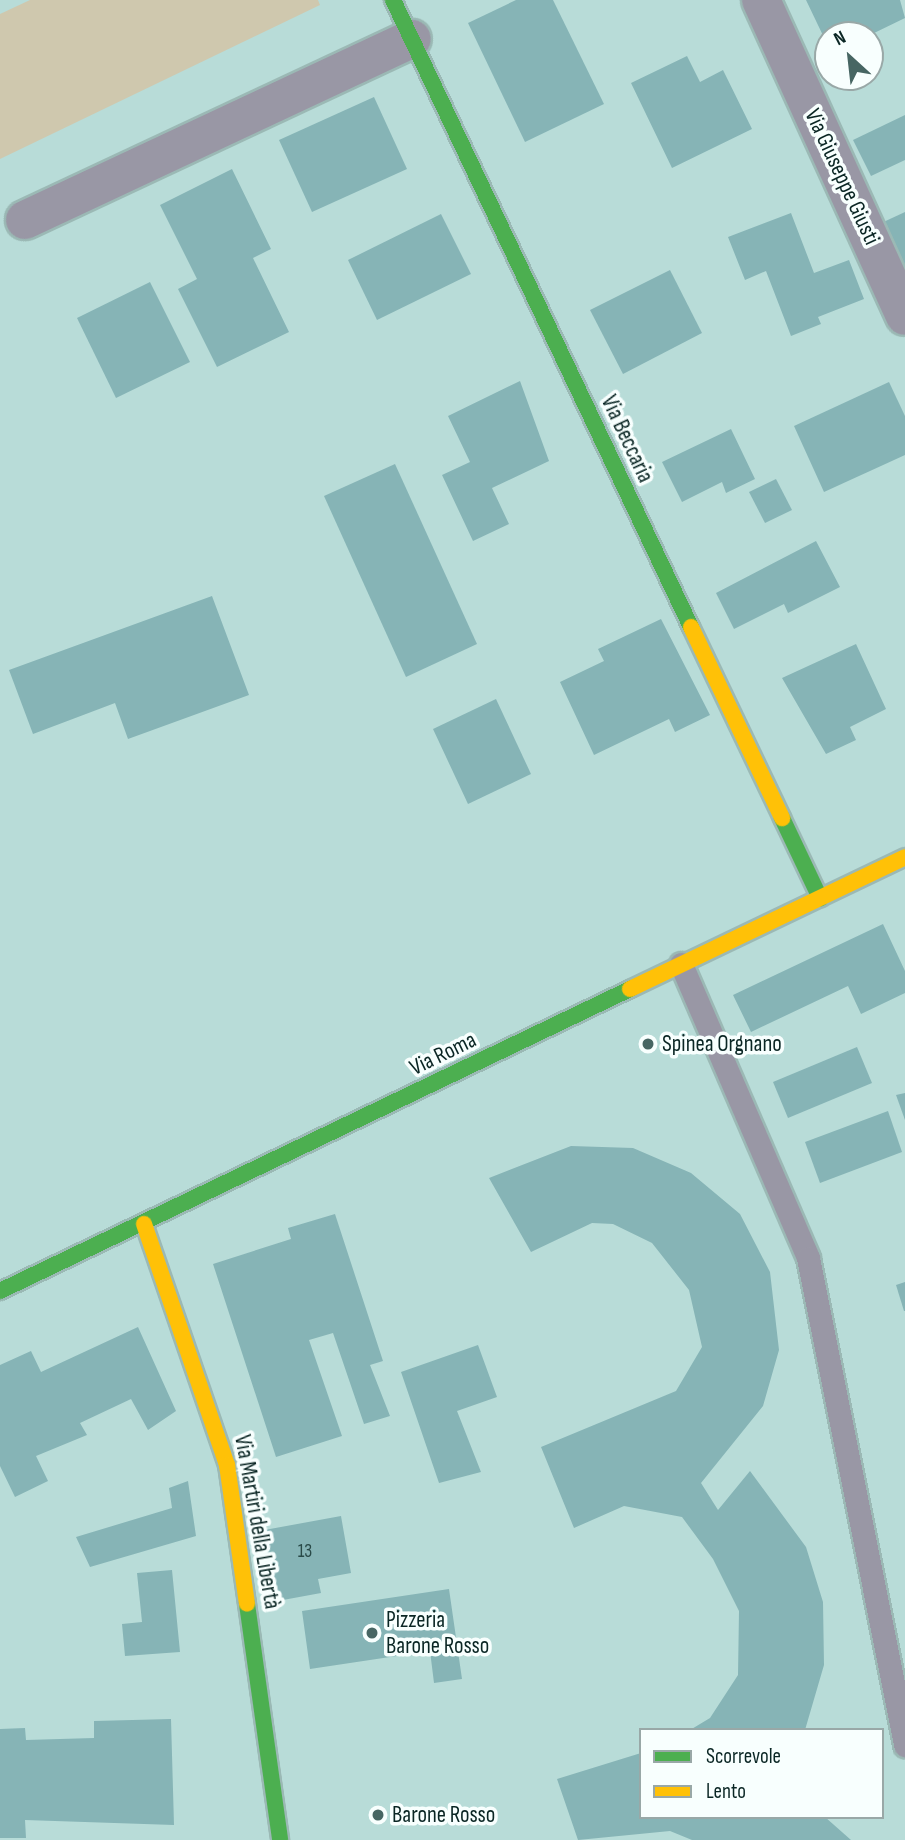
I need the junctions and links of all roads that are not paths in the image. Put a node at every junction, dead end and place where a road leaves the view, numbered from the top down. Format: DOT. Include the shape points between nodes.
graph roads {
  1 [pos="393,0"];
  2 [pos="761,0"];
  3 [pos="412,38"];
  4 [pos="25,220"];
  5 [pos="905,316"];
  6 [pos="905,858"];
  7 [pos="820,898"];
  8 [pos="681,964"];
  9 [pos="144,1224"];
  10 [pos="0,1291"];
  11 [pos="905,1745"];
  12 [pos="280,1840"];
  1 -- 3 [label="street, Via Beccaria"];
  2 -- 5 [label="street, Via Giuseppe Giusti"];
  3 -- 4 [label="street"];
  3 -- 7 [label="street, Via Beccaria"];
  6 -- 7 [label="street, Via Roma"];
  7 -- 8 [label="street, Via Roma"];
  8 -- 9 [label="street, Via Roma"];
  8 -- 11 [label="lane" via="808,1258"];
  9 -- 10 [label="street, Via Roma"];
  9 -- 12 [label="street, Via Martiri della Libertà" via="227,1465"];
}
